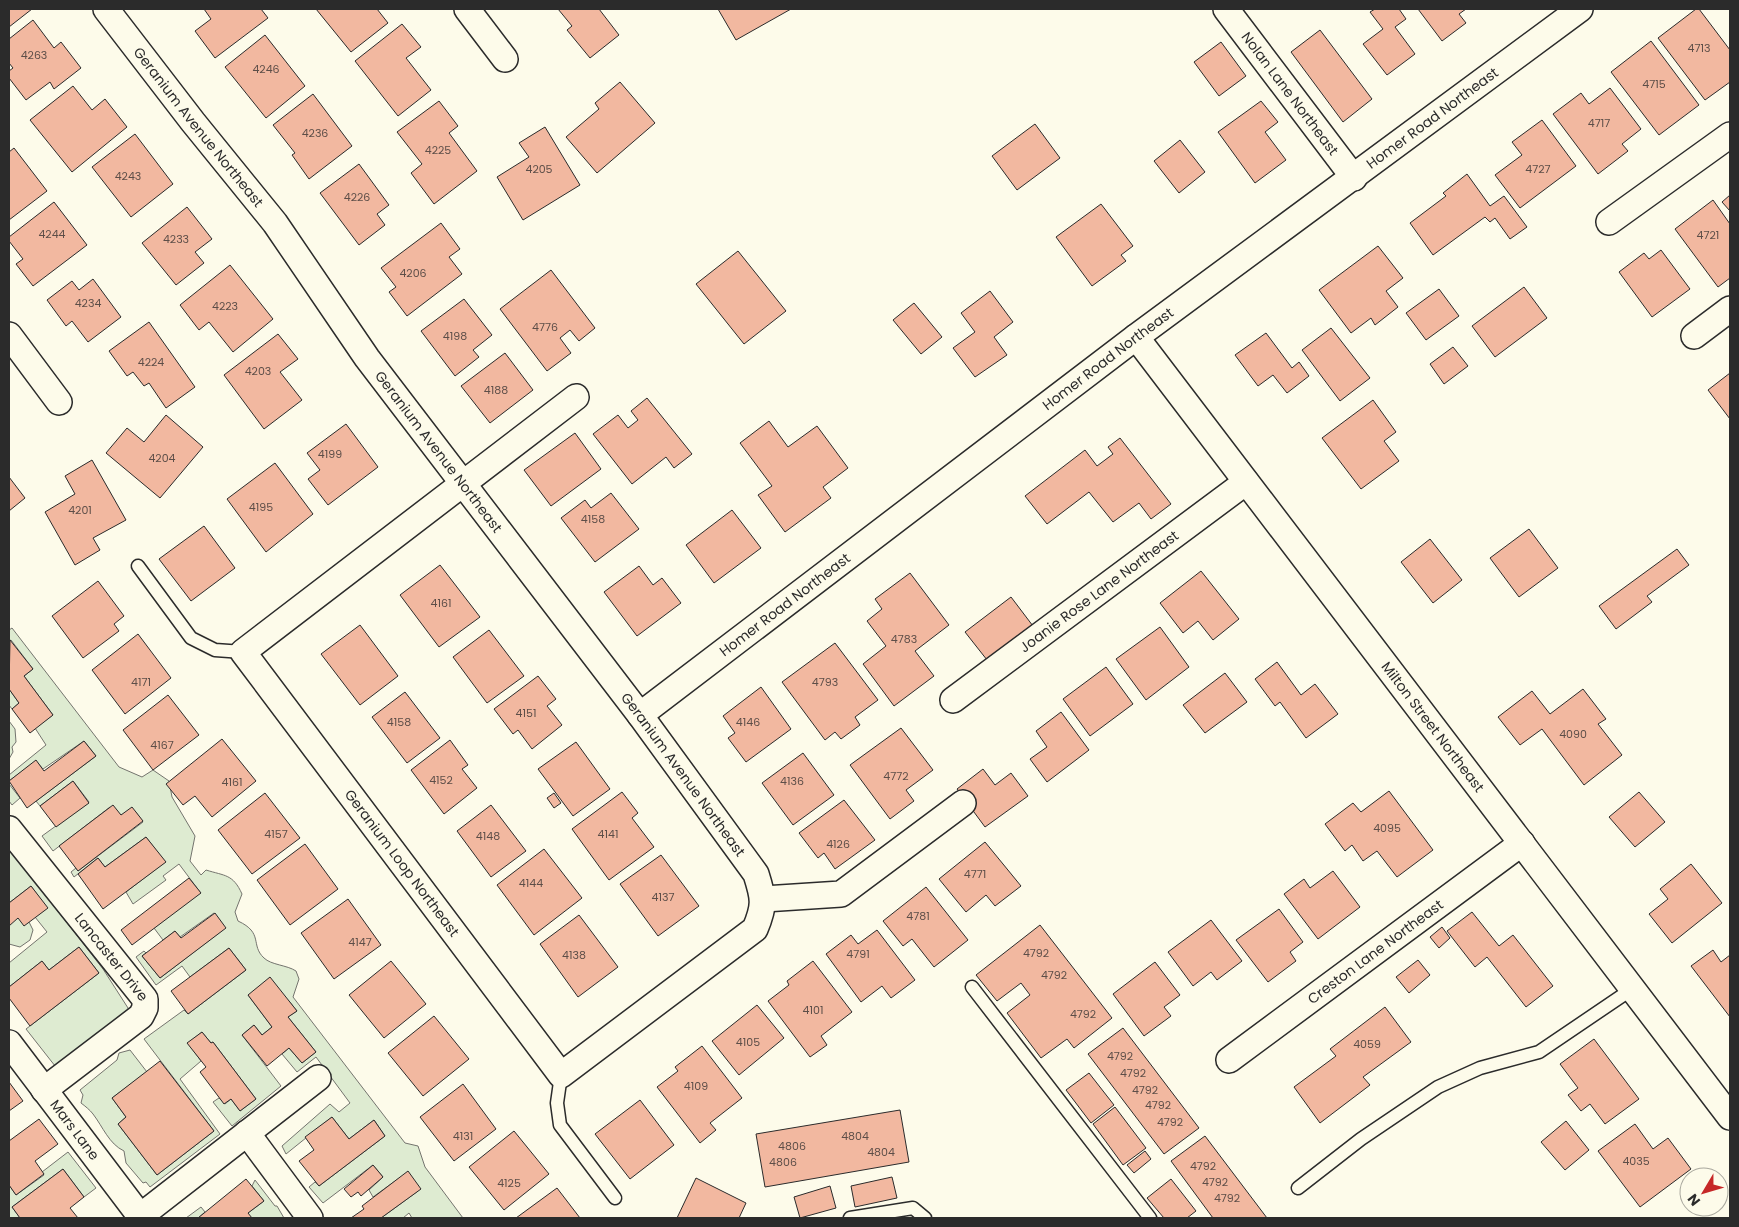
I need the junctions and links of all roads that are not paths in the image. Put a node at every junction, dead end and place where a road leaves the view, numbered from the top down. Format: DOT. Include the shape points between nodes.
graph roads {
  1 [pos="106,9"];
  2 [pos="467,9"];
  3 [pos="1226,9"];
  4 [pos="1580,9"];
  5 [pos="505,59"];
  6 [pos="1730,135"];
  7 [pos="1354,178"];
  8 [pos="1609,222"];
  9 [pos="1730,309"];
  10 [pos="9,335"];
  11 [pos="1694,336"];
  12 [pos="1136,337"];
  13 [pos="576,397"];
  14 [pos="59,402"];
  15 [pos="1246,482"];
  16 [pos="462,484"];
  17 [pos="138,566"];
  18 [pos="243,652"];
  19 [pos="953,700"];
  20 [pos="640,714"];
  21 [pos="963,803"];
  22 [pos="9,828"];
  23 [pos="1522,843"];
  24 [pos="764,899"];
  25 [pos="972,986"];
  26 [pos="1632,988"];
  27 [pos="9,1043"];
  28 [pos="1229,1060"];
  29 [pos="562,1075"];
  30 [pos="318,1078"];
  31 [pos="44,1090"];
  32 [pos="1730,1117"];
  33 [pos="247,1133"];
  34 [pos="1298,1188"];
  35 [pos="615,1198"];
  36 [pos="139,1217"];
  37 [pos="310,1218"];
  38 [pos="850,1218"];
  39 [pos="925,1218"];
  40 [pos="1150,1218"];
  1 -- 16 [label="street, Geranium Avenue Northeast" via="275,223 366,358"];
  2 -- 5 [label="street"];
  3 -- 7 [label="street, Nolan Lane Northeast"];
  4 -- 7 [label="street, Homer Road Northeast"];
  6 -- 8 [label="street"];
  7 -- 12 [label="street, Homer Road Northeast"];
  9 -- 11 [label="street"];
  10 -- 14 [label="street"];
  12 -- 15 [label="street, Milton Street Northeast"];
  12 -- 20 [label="street, Homer Road Northeast"];
  13 -- 16 [label="street"];
  15 -- 19 [label="street, Joanie Rose Lane Northeast"];
  15 -- 23 [label="street, Milton Street Northeast"];
  16 -- 18 [label="street"];
  16 -- 20 [label="street, Geranium Avenue Northeast"];
  17 -- 18 [label="lane" via="192,638 216,650"];
  18 -- 29 [label="street, Geranium Loop Northeast"];
  20 -- 24 [label="street, Geranium Avenue Northeast" via="756,874"];
  21 -- 24 [label="street" via="841,894"];
  22 -- 31 [label="street, Lancaster Drive" via="145,999 142,1016"];
  23 -- 26 [label="street, Milton Street Northeast"];
  23 -- 28 [label="street, Creston Lane Northeast"];
  24 -- 29 [label="street" via="754,929"];
  25 -- 40 [label="lane"];
  26 -- 32 [label="street, Milton Street Northeast"];
  26 -- 34 [label="lane" via="1539,1052 1480,1068 1438,1087"];
  27 -- 31 [label="street, Mars Lane"];
  29 -- 35 [label="lane" via="557,1103 560,1124"];
  30 -- 33 [label="street"];
  31 -- 36 [label="street, Mars Lane"];
  33 -- 36 [label="street"];
  33 -- 37 [label="street"];
  38 -- 39 [label="lane" via="913,1208"];
}
